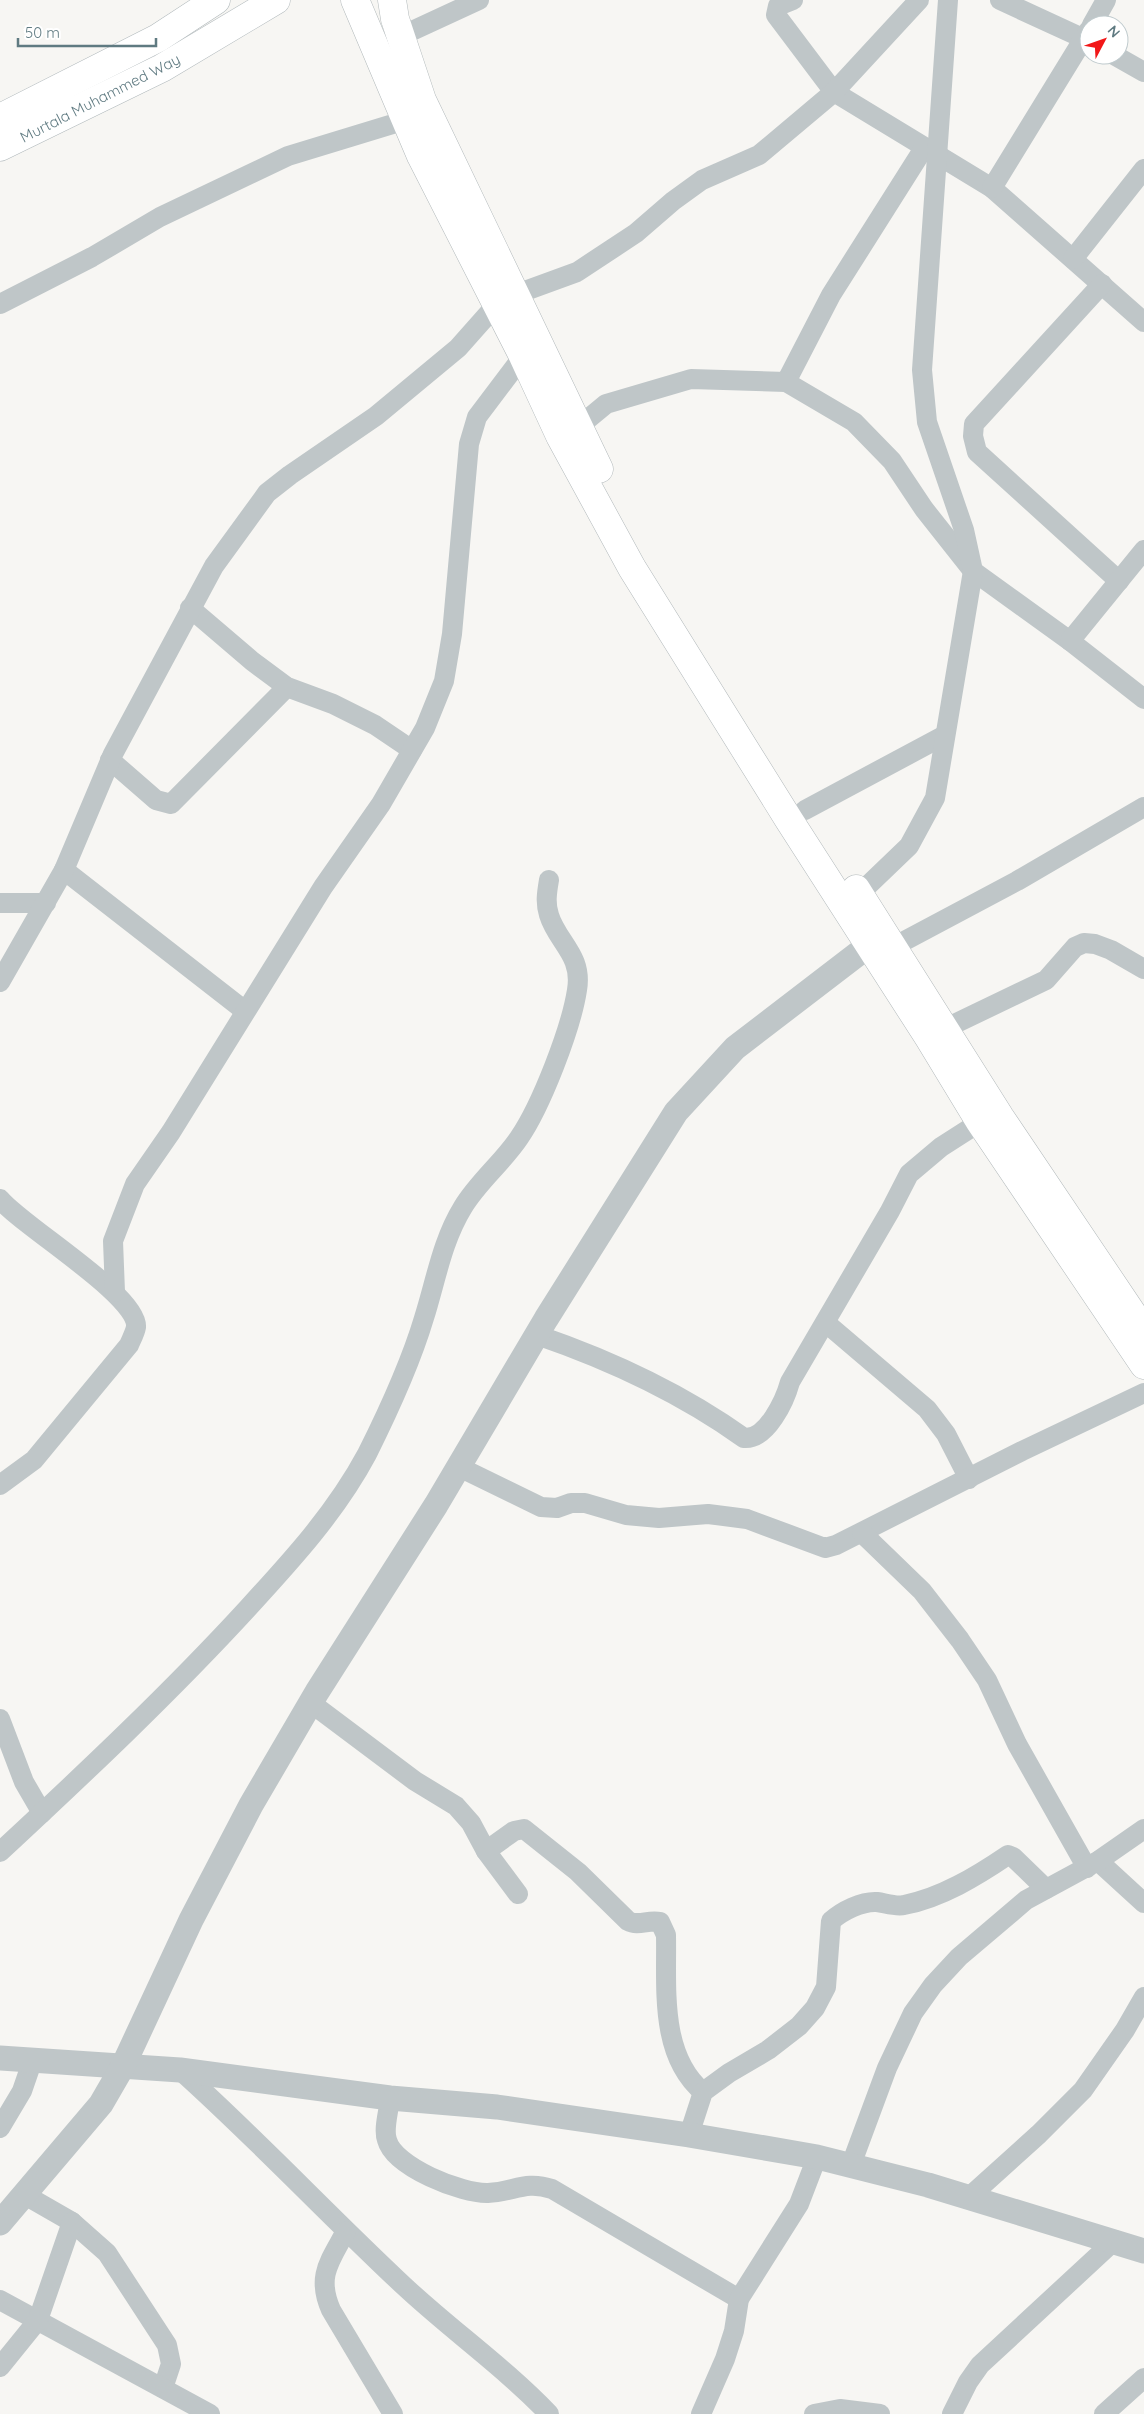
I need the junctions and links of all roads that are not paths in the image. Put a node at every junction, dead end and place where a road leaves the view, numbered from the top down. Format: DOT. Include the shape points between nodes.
graph roads {
  1 [pos="216,0"];
  2 [pos="276,0"];
  3 [pos="355,0"];
  4 [pos="392,0"];
  5 [pos="479,0"];
  6 [pos="793,0"];
  7 [pos="919,0"];
  8 [pos="948,0"];
  9 [pos="1000,0"];
  10 [pos="1106,0"];
  11 [pos="1098,15"];
  12 [pos="1079,29"];
  13 [pos="401,36"];
  14 [pos="1079,49"];
  15 [pos="1129,64"];
  16 [pos="1144,72"];
  17 [pos="834,92"];
  18 [pos="0,118"];
  19 [pos="406,120"];
  20 [pos="0,147"];
  21 [pos="930,151"];
  22 [pos="1144,169"];
  23 [pos="992,188"];
  24 [pos="1073,259"];
  25 [pos="1102,284"];
  26 [pos="505,300"];
  27 [pos="0,304"];
  28 [pos="1144,322"];
  29 [pos="523,356"];
  30 [pos="786,382"];
  31 [pos="577,428"];
  32 [pos="1144,550"];
  33 [pos="640,563"];
  34 [pos="973,571"];
  35 [pos="1118,581"];
  36 [pos="190,608"];
  37 [pos="1070,640"];
  38 [pos="287,687"];
  39 [pos="1144,699"];
  40 [pos="945,735"];
  41 [pos="412,750"];
  42 [pos="110,760"];
  43 [pos="1144,807"];
  44 [pos="805,810"];
  45 [pos="64,870"];
  46 [pos="549,880"];
  47 [pos="859,894"];
  48 [pos="0,903"];
  49 [pos="46,903"];
  50 [pos="881,946"];
  51 [pos="1144,969"];
  52 [pos="0,982"];
  53 [pos="245,1011"];
  54 [pos="946,1028"];
  55 [pos="980,1122"];
  56 [pos="0,1198"];
  57 [pos="115,1292"];
  58 [pos="826,1323"];
  59 [pos="1144,1330"];
  60 [pos="537,1335"];
  61 [pos="1144,1366"];
  62 [pos="1144,1393"];
  63 [pos="459,1467"];
  64 [pos="968,1479"];
  65 [pos="0,1485"];
  66 [pos="862,1533"];
  67 [pos="310,1703"];
  68 [pos="0,1719"];
  69 [pos="42,1813"];
  70 [pos="1144,1829"];
  71 [pos="486,1851"];
  72 [pos="0,1852"];
  73 [pos="1092,1865"];
  74 [pos="1046,1890"];
  75 [pos="518,1894"];
  76 [pos="1144,1903"];
  77 [pos="1144,1997"];
  78 [pos="0,2058"];
  79 [pos="32,2062"];
  80 [pos="123,2066"];
  81 [pos="180,2070"];
  82 [pos="704,2092"];
  83 [pos="390,2098"];
  84 [pos="0,2128"];
  85 [pos="689,2135"];
  86 [pos="817,2157"];
  87 [pos="851,2166"];
  88 [pos="25,2194"];
  89 [pos="967,2198"];
  90 [pos="72,2222"];
  91 [pos="0,2223"];
  92 [pos="346,2230"];
  93 [pos="1115,2240"];
  94 [pos="1144,2251"];
  95 [pos="739,2299"];
  96 [pos="0,2300"];
  97 [pos="38,2320"];
  98 [pos="0,2367"];
  99 [pos="163,2388"];
  100 [pos="1141,2388"];
  101 [pos="210,2414"];
  102 [pos="393,2414"];
  103 [pos="549,2414"];
  104 [pos="701,2414"];
  105 [pos="814,2414"];
  106 [pos="880,2414"];
  107 [pos="952,2414"];
  108 [pos="1104,2414"];
  1 -- 18 [label="main road, Murtala Muhammed Way" via="158,38"];
  2 -- 20 [label="main road, Murtala Muhammed Way" via="162,68"];
  3 -- 19 [label="main road"];
  4 -- 13 [label="main road"];
  5 -- 13 [label="street"];
  6 -- 17 [label="street" via="778,6 776,15"];
  7 -- 17 [label="street"];
  8 -- 21 [label="street"];
  9 -- 12 [label="street"];
  10 -- 11 [label="street"];
  13 -- 26 [label="main road" via="422,100"];
  14 -- 23 [label="street"];
  15 -- 16 [label="street"];
  17 -- 21 [label="street"];
  17 -- 26 [label="street" via="759,155 702,180 636,233 577,272"];
  19 -- 26 [label="main road" via="421,156"];
  19 -- 27 [label="street" via="288,156 160,217 92,258"];
  21 -- 23 [label="street"];
  21 -- 30 [label="street" via="831,295"];
  21 -- 34 [label="street" via="922,370 927,422 964,530"];
  22 -- 24 [label="street"];
  23 -- 24 [label="street"];
  24 -- 25 [label="street"];
  25 -- 28 [label="street"];
  25 -- 35 [label="street" via="974,424 973,436 977,452"];
  26 -- 29 [label="main road"];
  26 -- 31 [label="main road"];
  26 -- 36 [label="street" via="458,348 376,416 267,494 214,566"];
  29 -- 33 [label="main road" via="560,436"];
  29 -- 41 [label="street" via="478,417 470,444 452,634 444,681 425,728"];
  30 -- 31 [label="street" via="691,379 606,404"];
  30 -- 34 [label="street" via="854,422 892,461 924,509"];
  31 -- 33 [label="main road"];
  32 -- 35 [label="street"];
  33 -- 44 [label="main road"];
  33 -- 50 [label="main road"];
  34 -- 37 [label="street"];
  34 -- 40 [label="street"];
  35 -- 37 [label="street"];
  36 -- 38 [label="street"];
  36 -- 42 [label="street"];
  37 -- 39 [label="street"];
  38 -- 41 [label="street" via="375,724"];
  38 -- 42 [label="street" via="171,804 156,800"];
  40 -- 44 [label="street"];
  40 -- 47 [label="street" via="935,798 909,846"];
  41 -- 53 [label="street" via="381,804 323,886"];
  42 -- 45 [label="street"];
  43 -- 50 [label="street" via="1034,872"];
  44 -- 47 [label="main road"];
  45 -- 49 [label="street"];
  45 -- 53 [label="street"];
  46 -- 69 [label="street" via="546,896 549,916 575,961 578,988 563,1042 536,1107 519,1138 463,1206 442,1253 424,1318 402,1379 365,1457 315,1535 225,1633"];
  47 -- 50 [label="main road"];
  48 -- 49 [label="street"];
  49 -- 52 [label="street"];
  50 -- 54 [label="main road"];
  50 -- 55 [label="main road" via="929,1038"];
  50 -- 60 [label="street" via="735,1048 701,1082 652,1148"];
  51 -- 54 [label="street" via="1111,950 1084,943 1075,947 1046,980"];
  53 -- 57 [label="street" via="136,1184 113,1242"];
  54 -- 59 [label="main road" via="1000,1117"];
  55 -- 58 [label="street" via="941,1147 909,1174"];
  55 -- 61 [label="main road"];
  56 -- 57 [label="street"];
  57 -- 65 [label="street" via="132,1313 136,1326 129,1345 34,1460"];
  58 -- 60 [label="street" via="790,1382 778,1412 752,1439 744,1438 698,1407 625,1369"];
  58 -- 64 [label="street" via="926,1409 946,1434"];
  60 -- 63 [label="street"];
  62 -- 64 [label="street"];
  63 -- 66 [label="street" via="541,1507 585,1503 626,1515 659,1518 708,1514 747,1519 825,1548"];
  63 -- 67 [label="street"];
  64 -- 66 [label="street"];
  66 -- 73 [label="street" via="922,1591 960,1640 987,1680 1017,1744"];
  67 -- 71 [label="street" via="415,1781 456,1806 471,1823"];
  67 -- 80 [label="street" via="191,1920"];
  68 -- 69 [label="street" via="24,1782"];
  69 -- 72 [label="street"];
  70 -- 73 [label="street"];
  71 -- 75 [label="street"];
  71 -- 82 [label="street" via="514,1831 524,1829 578,1872 628,1921 634,1924 660,1922 666,1935 672,2042 688,2076"];
  73 -- 74 [label="street"];
  73 -- 76 [label="street"];
  74 -- 82 [label="street" via="1008,1855 978,1876 926,1898 902,1906 874,1902 839,1914 831,1921 826,1987 815,2008 799,2026 768,2050"];
  74 -- 87 [label="street" via="1026,1900 933,1985 913,2014 887,2068"];
  77 -- 89 [label="street" via="1083,2090"];
  78 -- 79 [label="street"];
  79 -- 80 [label="street"];
  79 -- 84 [label="street" via="22,2091"];
  80 -- 81 [label="street"];
  80 -- 88 [label="street" via="101,2104"];
  81 -- 83 [label="street"];
  81 -- 92 [label="street"];
  82 -- 85 [label="street"];
  83 -- 85 [label="street" via="497,2107"];
  83 -- 95 [label="street" via="386,2138 397,2156 412,2167 458,2189 486,2194 537,2184 552,2188"];
  85 -- 86 [label="street"];
  86 -- 87 [label="street"];
  86 -- 95 [label="street" via="799,2204"];
  87 -- 89 [label="street"];
  88 -- 90 [label="street"];
  88 -- 91 [label="street"];
  89 -- 93 [label="street"];
  90 -- 97 [label="street"];
  90 -- 99 [label="street" via="107,2252 168,2345 171,2364"];
  92 -- 102 [label="street" via="323,2280 324,2295"];
  92 -- 103 [label="street" via="416,2298 496,2363"];
  93 -- 94 [label="street"];
  93 -- 107 [label="street" via="980,2365"];
  95 -- 104 [label="street" via="734,2331"];
  96 -- 97 [label="street"];
  97 -- 98 [label="street"];
  97 -- 99 [label="street"];
  99 -- 101 [label="street"];
  100 -- 108 [label="street"];
  105 -- 106 [label="street" via="840,2409"];
}
